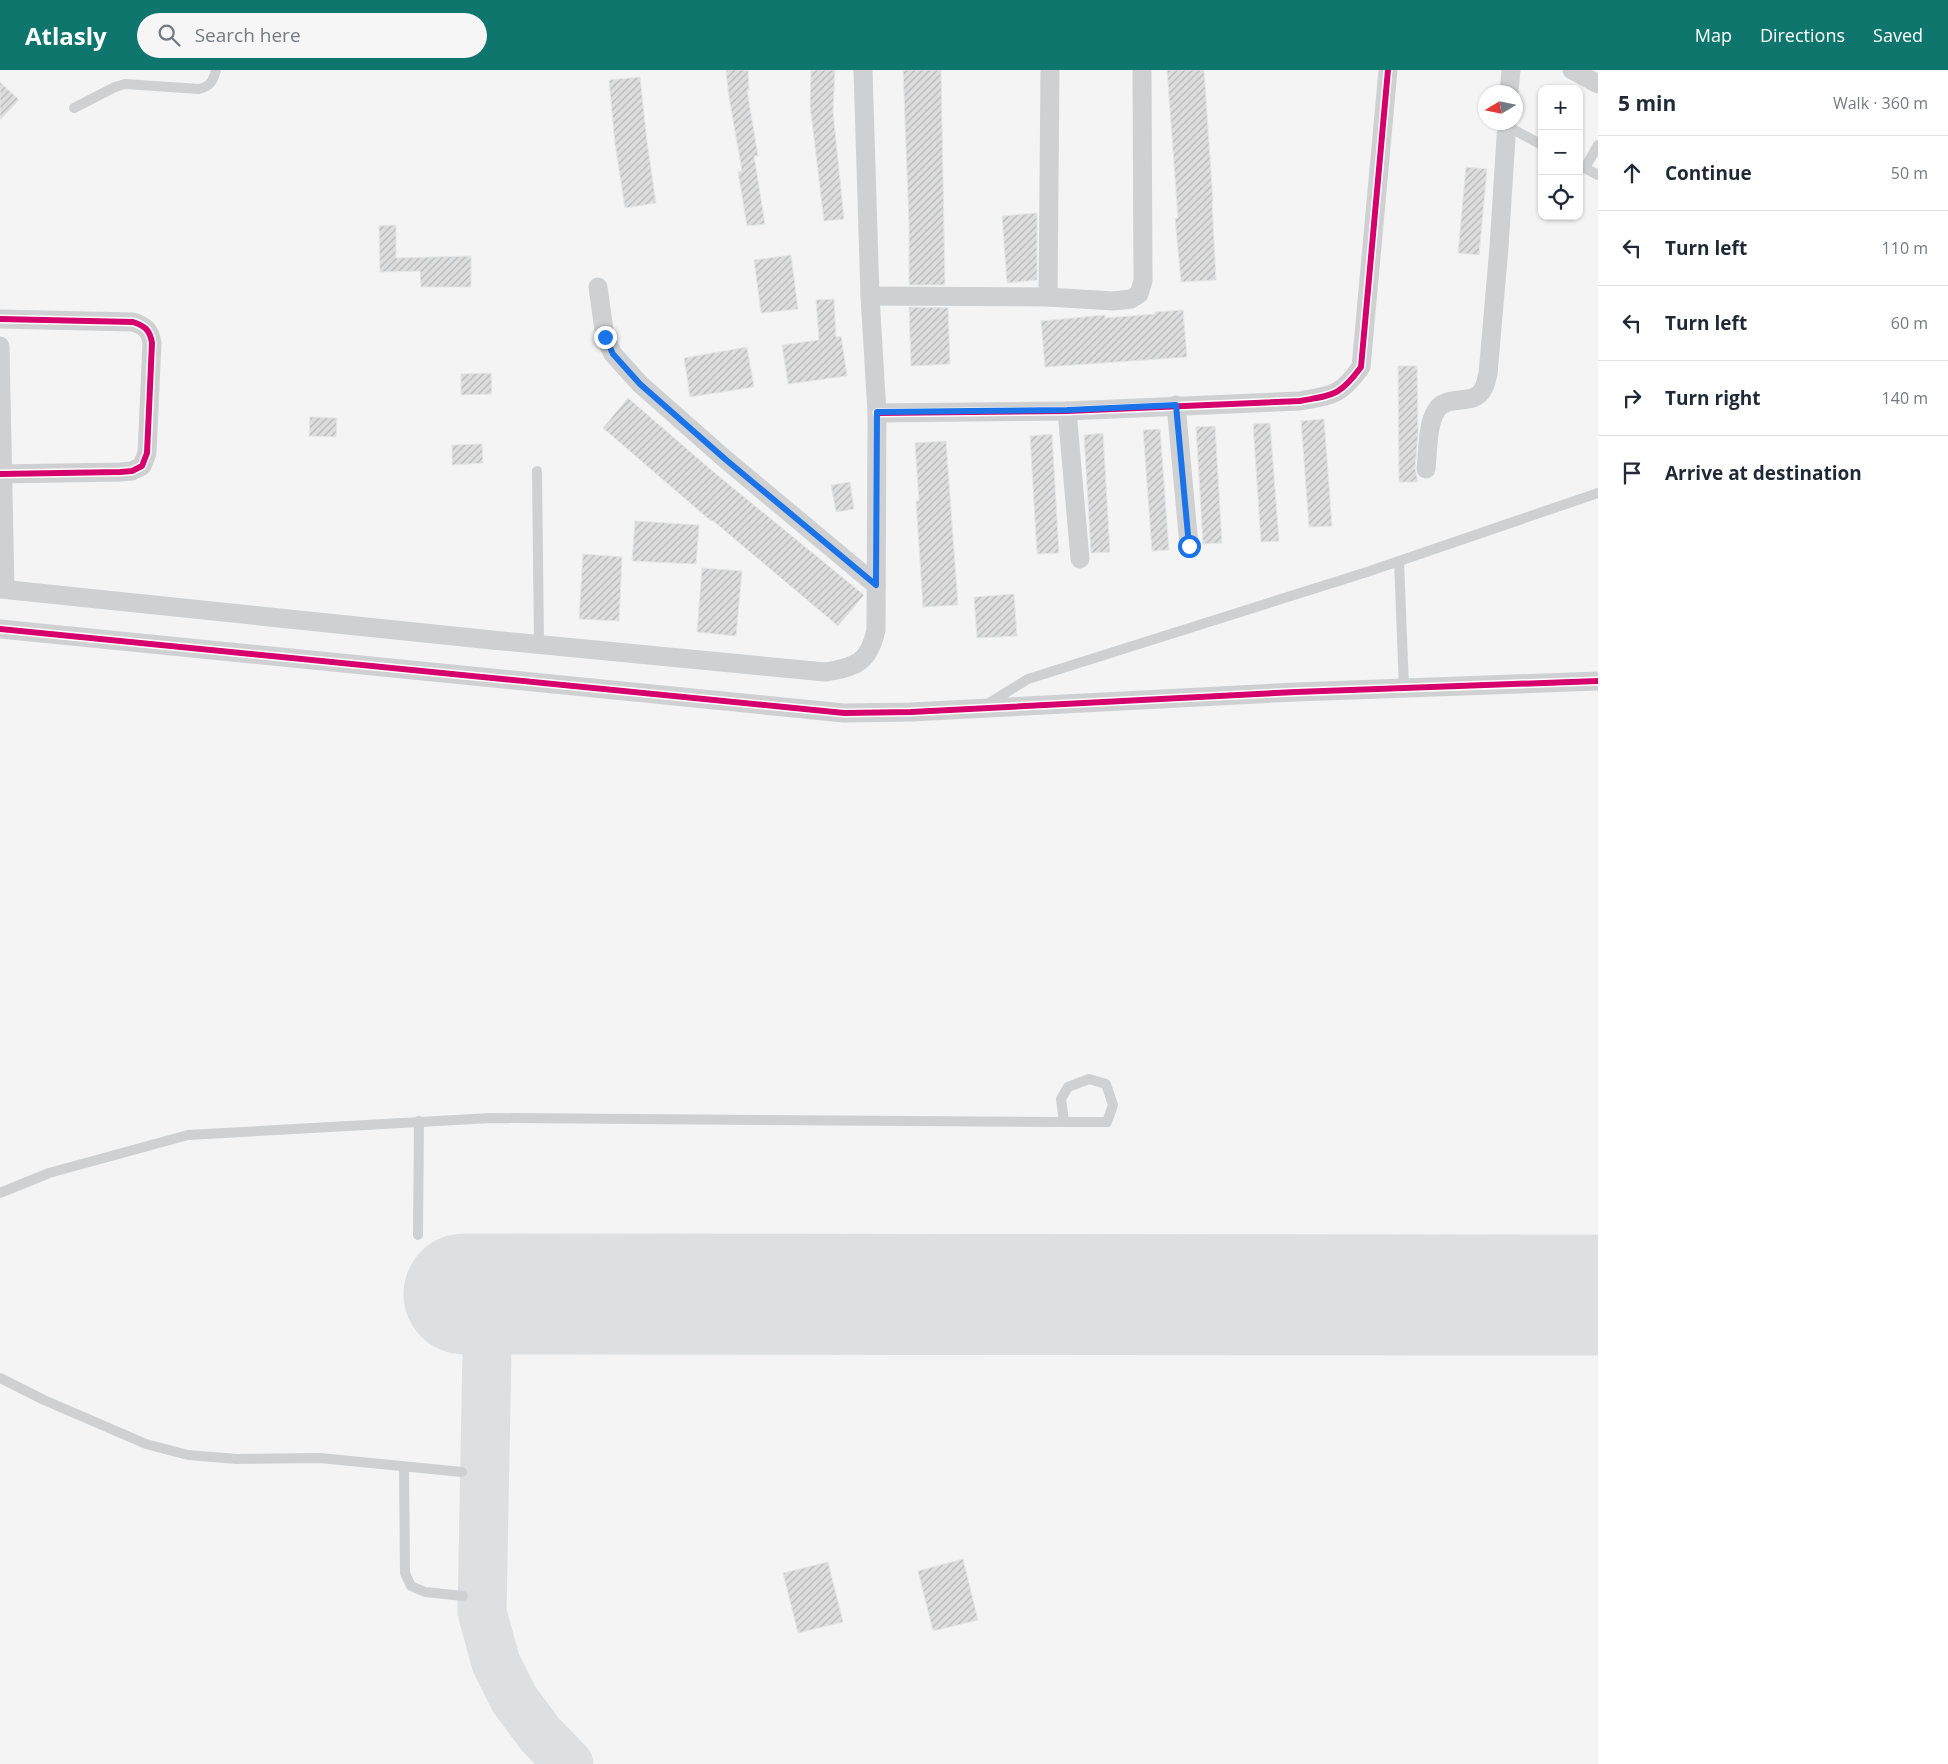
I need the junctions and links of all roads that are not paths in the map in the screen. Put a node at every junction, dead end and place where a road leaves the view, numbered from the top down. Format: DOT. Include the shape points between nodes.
graph roads {
  1 [pos="216,70"];
  2 [pos="863,70"];
  3 [pos="1050,70"];
  4 [pos="1142,70"];
  5 [pos="1388,70"];
  6 [pos="1510,70"];
  7 [pos="1572,70"];
  8 [pos="1598,84"];
  9 [pos="1509,85"];
  10 [pos="74,108"];
  11 [pos="1507,130"];
  12 [pos="1518,130"];
  13 [pos="1538,142"];
  14 [pos="1598,145"];
  15 [pos="1583,165"];
  16 [pos="1583,167"];
  17 [pos="1598,176"];
  18 [pos="598,287"];
  19 [pos="870,296"];
  20 [pos="1048,297"];
  21 [pos="0,319"];
  22 [pos="0,346"];
  23 [pos="1176,405"];
  24 [pos="1067,410"];
  25 [pos="877,412"];
  26 [pos="1426,469"];
  27 [pos="537,472"];
  28 [pos="1,474"];
  29 [pos="1598,493"];
  30 [pos="1189,546"];
  31 [pos="1080,559"];
  32 [pos="1399,561"];
  33 [pos="876,585"];
  34 [pos="3,589"];
  35 [pos="0,629"];
  36 [pos="539,644"];
  37 [pos="1598,681"];
  38 [pos="1404,688"];
  39 [pos="982,708"];
  40 [pos="419,1121"];
  41 [pos="1064,1122"];
  42 [pos="0,1193"];
  43 [pos="418,1235"];
  44 [pos="0,1378"];
  45 [pos="404,1466"];
  46 [pos="462,1472"];
  47 [pos="463,1596"];
  1 -- 10 [label="lane" via="207,87 125,84"];
  2 -- 19 [label="street"];
  3 -- 20 [label="street"];
  4 -- 20 [label="street" via="1143,281 1138,294 1131,299 1113,301"];
  5 -- 23 [label="street" via="1361,367 1348,386 1330,396 1300,401"];
  6 -- 9 [label="street"];
  7 -- 8 [label="street"];
  11 -- 26 [label="street" via="1488,374 1478,395 1442,403 1436,409"];
  12 -- 13 [label="lane"];
  14 -- 15 [label="lane"];
  16 -- 17 [label="lane"];
  18 -- 33 [label="street" via="605,337 613,354 640,384"];
  19 -- 20 [label="street"];
  19 -- 25 [label="street"];
  21 -- 28 [label="street" via="133,322 144,326 152,343 147,453 142,466 120,472"];
  22 -- 28 [label="street"];
  23 -- 24 [label="street"];
  23 -- 30 [label="street"];
  24 -- 25 [label="street"];
  24 -- 31 [label="street"];
  25 -- 33 [label="street"];
  27 -- 36 [label="lane"];
  28 -- 34 [label="street"];
  29 -- 32 [label="lane"];
  32 -- 38 [label="lane"];
  32 -- 39 [label="lane" via="1028,679"];
  33 -- 36 [label="street" via="876,630 872,648 862,660 844,669 825,672"];
  34 -- 36 [label="street"];
  35 -- 39 [label="street" via="844,713"];
  37 -- 38 [label="street"];
  38 -- 39 [label="street"];
  40 -- 41 [label="lane" via="501,1118"];
  40 -- 42 [label="lane" via="188,1135 49,1174"];
  40 -- 43 [label="lane"];
  41 -- 41 [label="lane" via="1107,1122 1113,1105 1106,1084 1089,1079 1068,1087 1061,1099"];
  44 -- 45 [label="lane" via="146,1444 188,1455 237,1459 320,1458"];
  45 -- 46 [label="lane"];
  45 -- 47 [label="lane" via="405,1574 410,1586 425,1592"];
}
